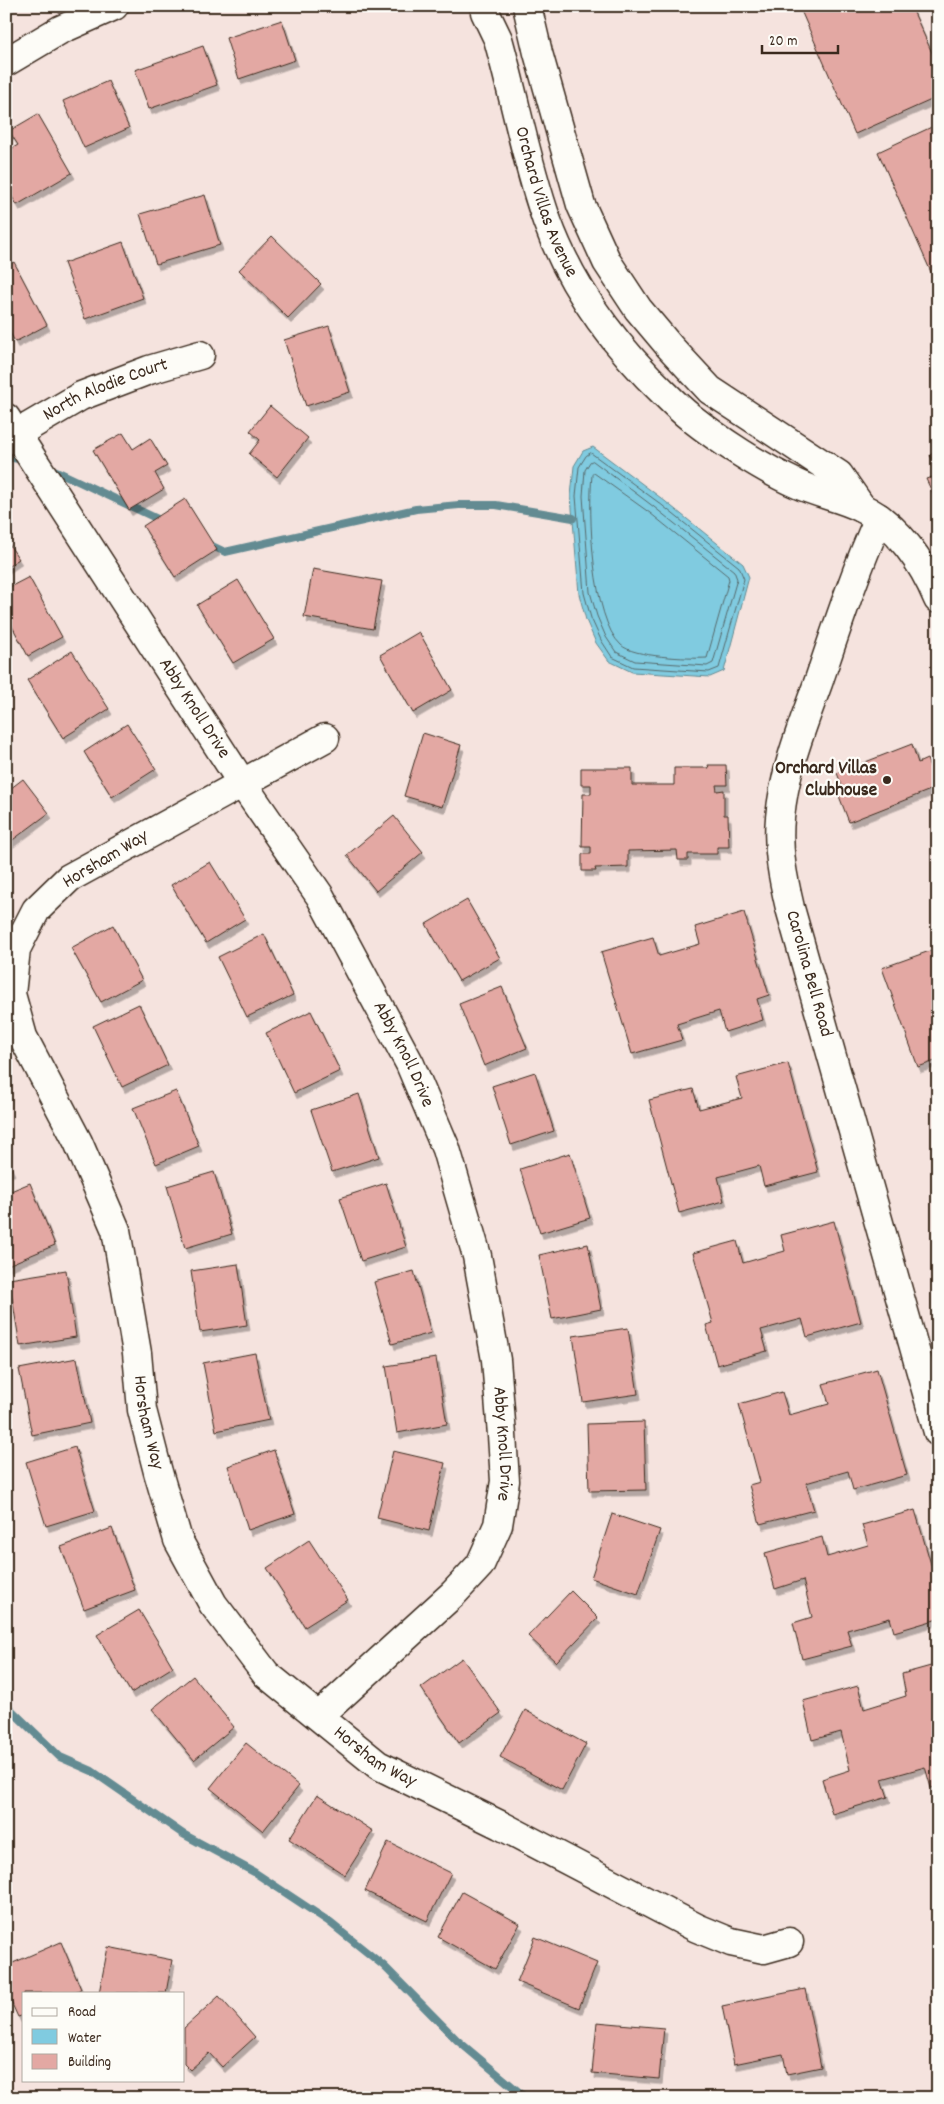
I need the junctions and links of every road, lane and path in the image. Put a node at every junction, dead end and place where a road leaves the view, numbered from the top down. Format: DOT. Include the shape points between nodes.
graph roads {
  1 [pos="114,6"];
  2 [pos="518,6"];
  3 [pos="527,6"];
  4 [pos="476,9"];
  5 [pos="6,62"];
  6 [pos="670,347"];
  7 [pos="200,355"];
  8 [pos="644,374"];
  9 [pos="10,430"];
  10 [pos="871,513"];
  11 [pos="938,599"];
  12 [pos="325,738"];
  13 [pos="242,783"];
  14 [pos="938,1432"];
  15 [pos="319,1716"];
  16 [pos="789,1942"];
  1 -- 5 [label="street" via="60,30"];
  2 -- 4 [label="street" via="506,12"];
  3 -- 6 [label="street, Orchard Villas Avenue" via="581,205 608,262 638,308"];
  4 -- 8 [label="street, Orchard Villas Avenue" via="498,39 548,222 568,267 600,321"];
  6 -- 8 [label="street"];
  6 -- 10 [label="street, Orchard Villas Avenue" via="710,390 839,475"];
  7 -- 9 [label="street, North Alodie Court" via="81,396"];
  8 -- 10 [label="street, Orchard Villas Avenue" via="689,416 735,448 795,483"];
  9 -- 13 [label="street, Abby Knoll Drive"];
  10 -- 11 [label="street, Orchard Villas Avenue" via="904,542"];
  10 -- 14 [label="street, Carolina Bell Road" via="860,561 784,786 779,845 781,871 790,908"];
  12 -- 13 [label="street, Horsham Way"];
  13 -- 15 [label="street, Abby Knoll Drive" via="320,896 410,1064 446,1149 477,1256 496,1360 505,1481 498,1525 480,1565 453,1594"];
  13 -- 15 [label="street, Horsham Way" via="69,878 36,910 16,949 11,994 23,1037 78,1142 116,1230 137,1353 142,1410 178,1540 213,1604 266,1674"];
  15 -- 16 [label="street, Horsham Way" via="378,1765 698,1928 731,1942 764,1950"];
}
